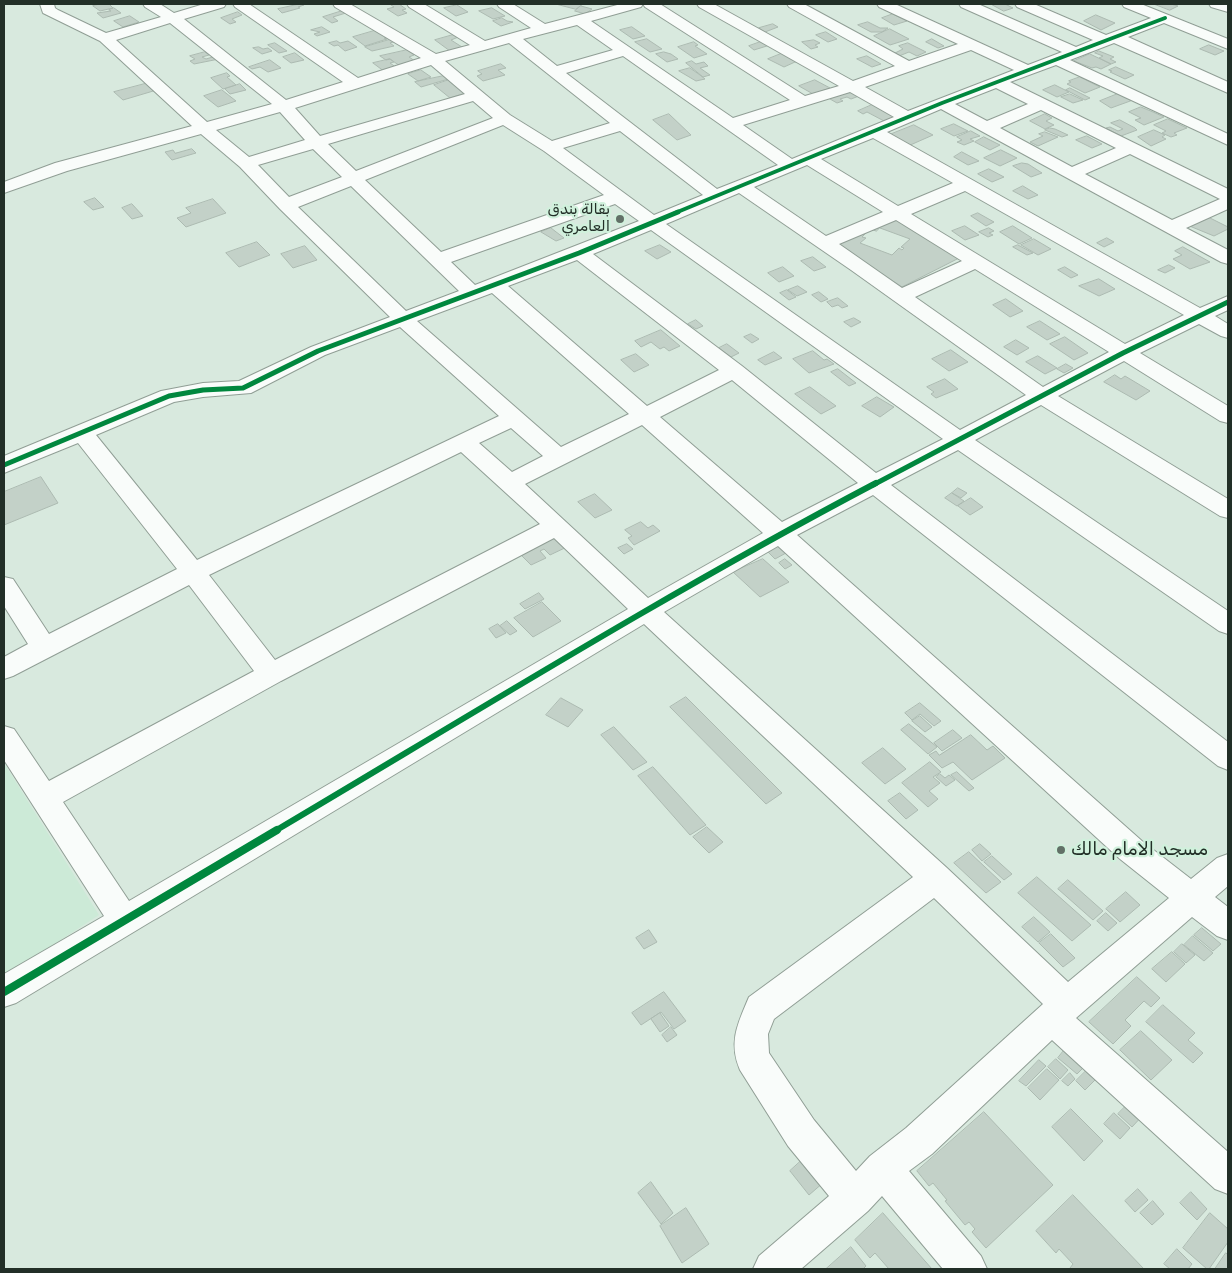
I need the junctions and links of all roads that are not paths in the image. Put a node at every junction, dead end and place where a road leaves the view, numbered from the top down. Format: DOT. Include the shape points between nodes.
graph roads {
  1 [pos="47,4"];
  2 [pos="150,4"];
  3 [pos="218,4"];
  4 [pos="240,4"];
  5 [pos="340,4"];
  6 [pos="414,4"];
  7 [pos="636,4"];
  8 [pos="650,4"];
  9 [pos="704,4"];
  10 [pos="794,4"];
  11 [pos="884,4"];
  12 [pos="966,4"];
  13 [pos="1022,4"];
  14 [pos="1129,4"];
  15 [pos="1216,4"];
  16 [pos="532,6"];
  17 [pos="605,7"];
  18 [pos="510,8"];
  19 [pos="1228,8"];
  20 [pos="173,18"];
  21 [pos="1165,18"];
  22 [pos="580,19"];
  23 [pos="735,21"];
  24 [pos="542,29"];
  25 [pos="695,33"];
  26 [pos="105,38"];
  27 [pos="512,38"];
  28 [pos="1109,39"];
  29 [pos="1228,44"];
  30 [pos="971,45"];
  31 [pos="483,46"];
  32 [pos="625,51"];
  33 [pos="1075,52"];
  34 [pos="434,59"];
  35 [pos="1056,59"];
  36 [pos="908,67"];
  37 [pos="1026,70"];
  38 [pos="555,71"];
  39 [pos="997,82"];
  40 [pos="355,84"];
  41 [pos="851,87"];
  42 [pos="1228,88"];
  43 [pos="477,95"];
  44 [pos="804,102"];
  45 [pos="942,103"];
  46 [pos="1042,104"];
  47 [pos="284,106"];
  48 [pos="504,118"];
  49 [pos="908,118"];
  50 [pos="624,124"];
  51 [pos="730,124"];
  52 [pos="987,127"];
  53 [pos="205,128"];
  54 [pos="875,132"];
  55 [pos="1228,140"];
  56 [pos="316,142"];
  57 [pos="550,147"];
  58 [pos="1130,148"];
  59 [pos="800,162"];
  60 [pos="246,163"];
  61 [pos="1072,173"];
  62 [pos="355,179"];
  63 [pos="966,184"];
  64 [pos="742,187"];
  65 [pos="4,188"];
  66 [pos="1228,196"];
  67 [pos="716,197"];
  68 [pos="617,198"];
  69 [pos="1228,202"];
  70 [pos="286,205"];
  71 [pos="896,213"];
  72 [pos="653,224"];
  73 [pos="1173,227"];
  74 [pos="825,243"];
  75 [pos="579,253"];
  76 [pos="1228,258"];
  77 [pos="437,260"];
  78 [pos="976,262"];
  79 [pos="484,289"];
  80 [pos="901,296"];
  81 [pos="1228,302"];
  82 [pos="1199,316"];
  83 [pos="403,319"];
  84 [pos="1228,332"];
  85 [pos="1123,353"];
  86 [pos="734,371"];
  87 [pos="1043,397"];
  88 [pos="1228,416"];
  89 [pos="515,417"];
  90 [pos="645,417"];
  91 [pos="82,433"];
  92 [pos="961,440"];
  93 [pos="464,442"];
  94 [pos="559,458"];
  95 [pos="4,465"];
  96 [pos="510,482"];
  97 [pos="874,484"];
  98 [pos="1228,510"];
  99 [pos="557,526"];
  100 [pos="780,534"];
  101 [pos="193,572"];
  102 [pos="4,586"];
  103 [pos="646,611"];
  104 [pos="1228,624"];
  105 [pos="44,647"];
  106 [pos="4,669"];
  107 [pos="271,674"];
  108 [pos="4,737"];
  109 [pos="1228,758"];
  110 [pos="43,799"];
  111 [pos="1228,867"];
  112 [pos="936,878"];
  113 [pos="1192,899"];
  114 [pos="124,920"];
  115 [pos="1228,926"];
  116 [pos="4,992"];
  117 [pos="1060,1011"];
  118 [pos="882,1169"];
  119 [pos="1228,1176"];
  120 [pos="855,1198"];
  121 [pos="772,1269"];
  122 [pos="968,1269"];
  1 -- 26 [label="street" via="53,13"];
  2 -- 20 [label="street"];
  3 -- 20 [label="street"];
  4 -- 40 [label="street"];
  5 -- 34 [label="street"];
  6 -- 31 [label="street"];
  7 -- 17 [label="street"];
  8 -- 25 [label="street"];
  9 -- 23 [label="street"];
  10 -- 36 [label="street"];
  11 -- 30 [label="street"];
  12 -- 33 [label="street"];
  13 -- 28 [label="street"];
  14 -- 21 [label="street"];
  15 -- 19 [label="street"];
  16 -- 18 [label="street"];
  17 -- 22 [label="street"];
  18 -- 24 [label="street"];
  20 -- 26 [label="street"];
  20 -- 47 [label="street"];
  21 -- 28 [label="street"];
  21 -- 29 [label="street"];
  22 -- 24 [label="street"];
  22 -- 32 [label="street"];
  23 -- 25 [label="street"];
  23 -- 41 [label="street"];
  24 -- 27 [label="street"];
  25 -- 44 [label="street"];
  26 -- 53 [label="street"];
  27 -- 31 [label="street"];
  27 -- 38 [label="street"];
  28 -- 33 [label="street"];
  28 -- 42 [label="street"];
  30 -- 36 [label="street"];
  30 -- 37 [label="street"];
  31 -- 34 [label="street"];
  32 -- 38 [label="street"];
  32 -- 51 [label="street"];
  33 -- 35 [label="street"];
  34 -- 40 [label="street"];
  34 -- 43 [label="street"];
  35 -- 37 [label="street"];
  35 -- 55 [label="street"];
  36 -- 41 [label="street"];
  37 -- 39 [label="street"];
  38 -- 50 [label="street"];
  39 -- 45 [label="street"];
  39 -- 46 [label="street"];
  40 -- 47 [label="street"];
  41 -- 44 [label="street"];
  41 -- 49 [label="street"];
  43 -- 48 [label="street"];
  43 -- 56 [label="street"];
  44 -- 51 [label="street"];
  45 -- 49 [label="street"];
  45 -- 52 [label="street"];
  46 -- 52 [label="street"];
  46 -- 58 [label="street"];
  47 -- 53 [label="street"];
  47 -- 56 [label="street"];
  48 -- 57 [label="street"];
  48 -- 62 [label="street"];
  49 -- 54 [label="street"];
  50 -- 57 [label="street"];
  50 -- 67 [label="street"];
  51 -- 59 [label="street"];
  52 -- 61 [label="street"];
  53 -- 60 [label="street"];
  53 -- 65 [label="street" via="61,167"];
  54 -- 59 [label="street"];
  54 -- 63 [label="street"];
  56 -- 60 [label="street"];
  56 -- 62 [label="street"];
  57 -- 68 [label="street"];
  58 -- 61 [label="street"];
  58 -- 66 [label="street"];
  59 -- 64 [label="street"];
  59 -- 71 [label="street"];
  60 -- 70 [label="street"];
  61 -- 73 [label="street"];
  62 -- 70 [label="street"];
  62 -- 77 [label="street"];
  63 -- 71 [label="street"];
  63 -- 82 [label="street"];
  64 -- 67 [label="street"];
  64 -- 74 [label="street"];
  67 -- 72 [label="street"];
  68 -- 72 [label="street"];
  68 -- 77 [label="street"];
  69 -- 73 [label="street"];
  70 -- 83 [label="street"];
  71 -- 74 [label="street"];
  71 -- 78 [label="street"];
  72 -- 75 [label="street"];
  72 -- 92 [label="street"];
  73 -- 76 [label="street"];
  74 -- 80 [label="street"];
  75 -- 79 [label="street"];
  75 -- 86 [label="street"];
  77 -- 79 [label="street"];
  78 -- 80 [label="street"];
  78 -- 85 [label="street"];
  79 -- 83 [label="street"];
  79 -- 90 [label="street"];
  80 -- 87 [label="street"];
  81 -- 82 [label="street"];
  82 -- 84 [label="street"];
  82 -- 85 [label="street"];
  83 -- 89 [label="street"];
  83 -- 91 [label="street" via="318,351 243,388 169,396"];
  85 -- 87 [label="street"];
  85 -- 88 [label="street"];
  86 -- 90 [label="street"];
  86 -- 97 [label="street"];
  87 -- 92 [label="street"];
  87 -- 98 [label="street"];
  89 -- 93 [label="street"];
  89 -- 94 [label="street"];
  90 -- 94 [label="street"];
  90 -- 100 [label="street"];
  91 -- 95 [label="street"];
  91 -- 101 [label="street"];
  92 -- 97 [label="street"];
  92 -- 104 [label="street"];
  93 -- 96 [label="street"];
  93 -- 101 [label="street"];
  94 -- 96 [label="street"];
  96 -- 99 [label="street"];
  97 -- 100 [label="street"];
  97 -- 109 [label="street"];
  99 -- 103 [label="street"];
  99 -- 107 [label="street"];
  100 -- 103 [label="street"];
  100 -- 113 [label="street" via="1131,850"];
  101 -- 105 [label="street"];
  101 -- 107 [label="street"];
  102 -- 105 [label="street"];
  103 -- 112 [label="street"];
  103 -- 114 [label="street"];
  105 -- 106 [label="street"];
  107 -- 110 [label="street"];
  108 -- 110 [label="street"];
  110 -- 114 [label="street"];
  111 -- 113 [label="street"];
  112 -- 117 [label="street"];
  112 -- 120 [label="street" via="761,1008 751,1034 752,1058 769,1087"];
  113 -- 115 [label="street"];
  113 -- 117 [label="street"];
  114 -- 116 [label="street"];
  117 -- 118 [label="street" via="919,1141"];
  117 -- 119 [label="street"];
  118 -- 120 [label="street"];
  118 -- 122 [label="street"];
  120 -- 121 [label="street"];
}
